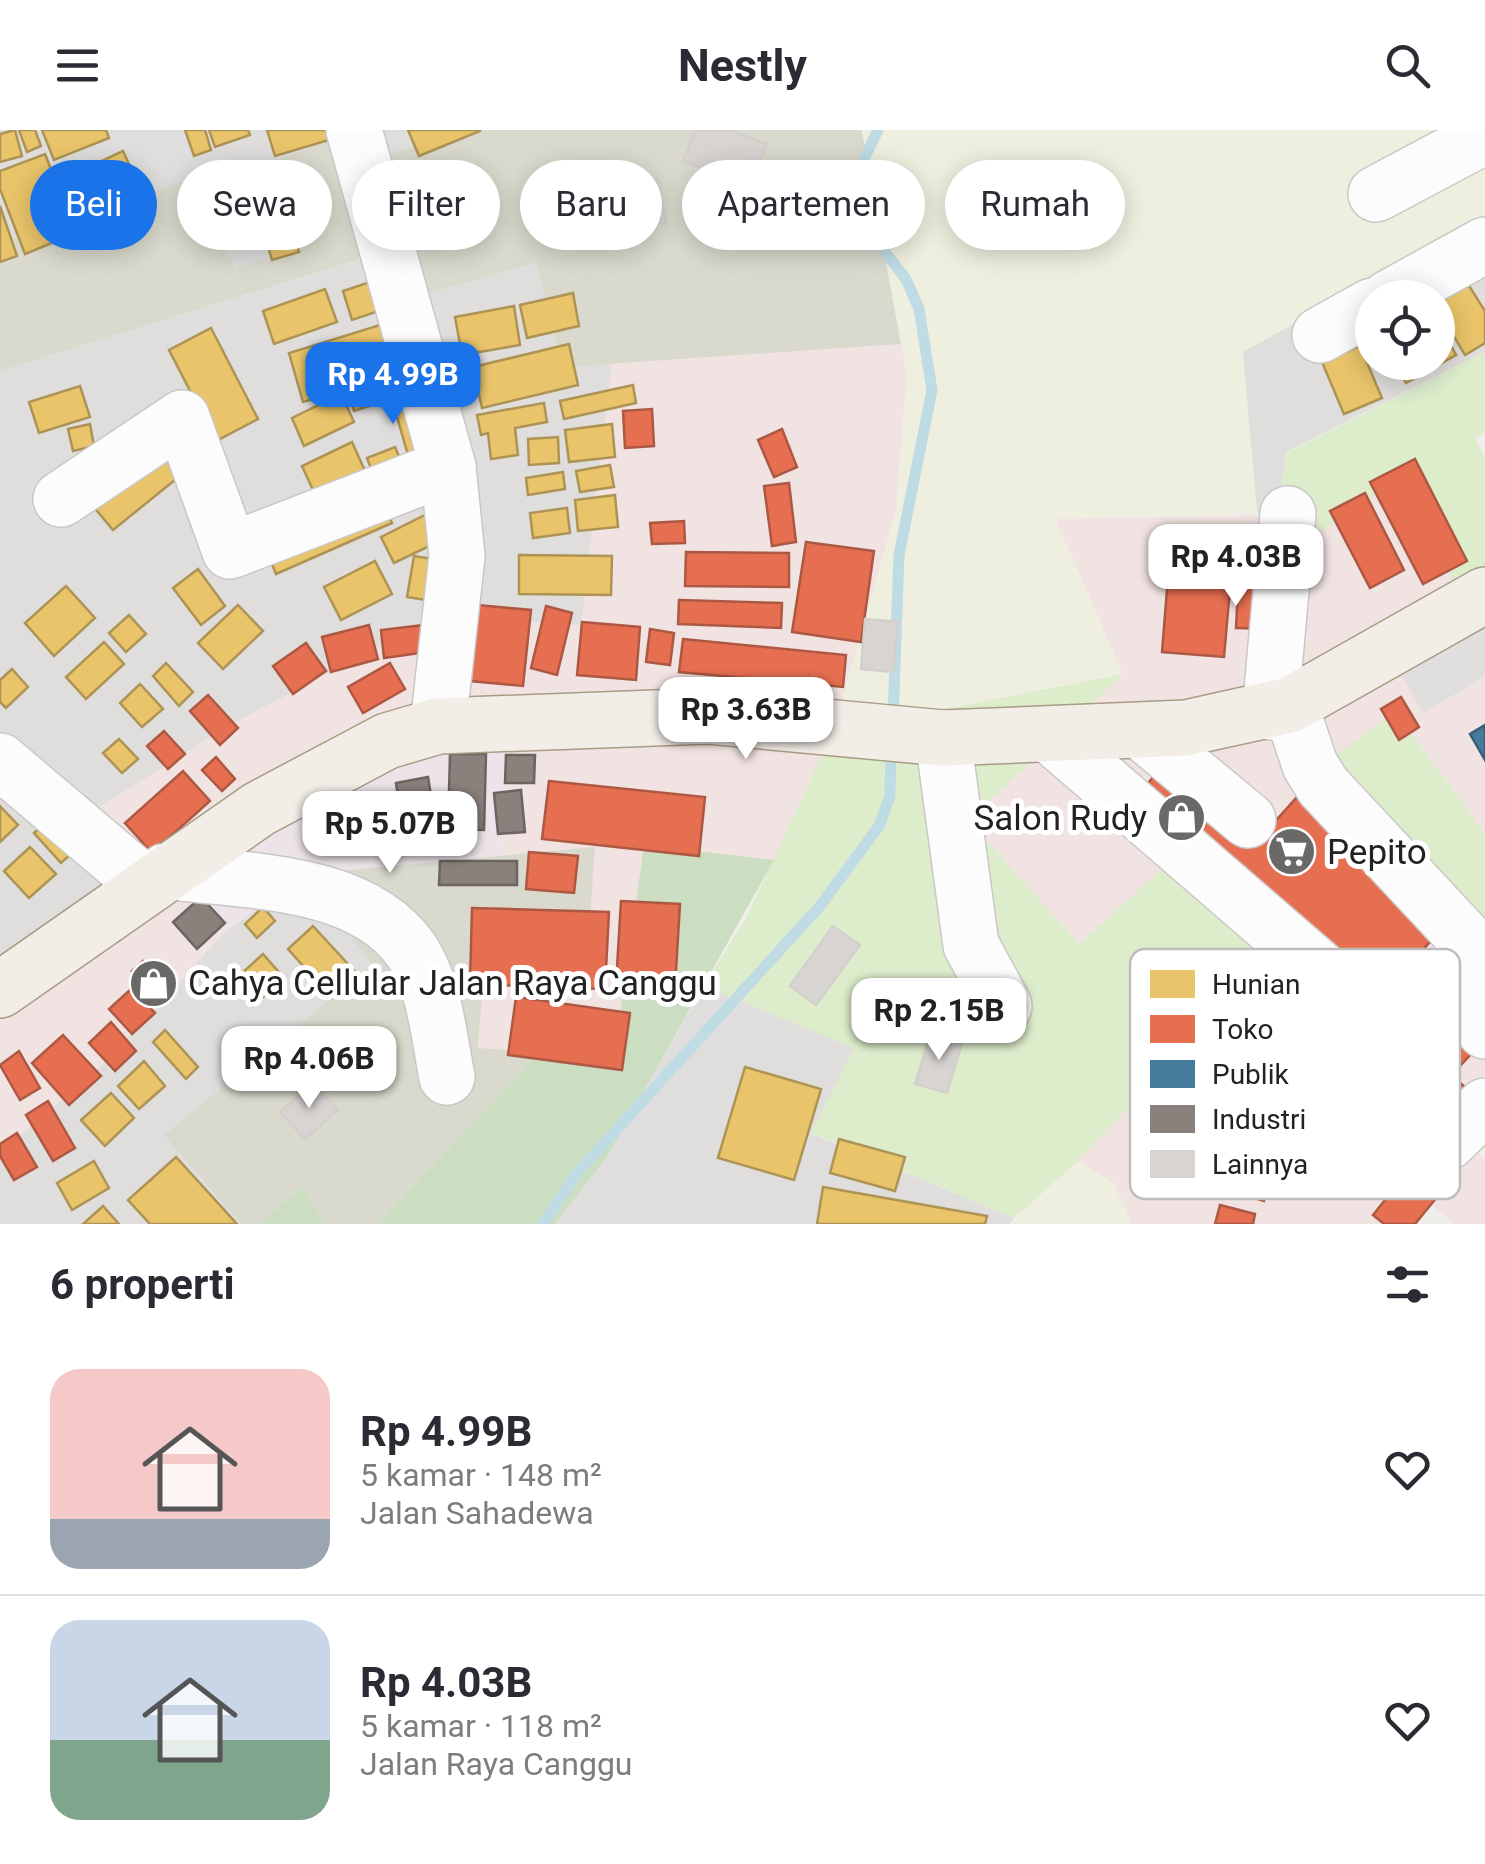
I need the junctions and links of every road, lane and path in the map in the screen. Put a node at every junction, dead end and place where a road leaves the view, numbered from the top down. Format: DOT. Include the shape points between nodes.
graph roads {
  1 [pos="354,130"];
  2 [pos="1485,136"];
  3 [pos="1376,194"];
  4 [pos="1485,245"];
  5 [pos="1422,280"];
  6 [pos="1355,316"];
  7 [pos="1320,336"];
  8 [pos="448,467"];
  9 [pos="61,499"];
  10 [pos="1288,514"];
  11 [pos="1485,595"];
  12 [pos="1280,708"];
  13 [pos="438,726"];
  14 [pos="1144,732"];
  15 [pos="1051,736"];
  16 [pos="943,738"];
  17 [pos="0,760"];
  18 [pos="1248,820"];
  19 [pos="156,878"];
  20 [pos="1297,949"];
  21 [pos="0,990"];
  22 [pos="1004,1006"];
  23 [pos="1485,1031"];
  24 [pos="447,1077"];
  25 [pos="1485,1106"];
  26 [pos="1460,1130"];
  1 -- 8 [label="street"];
  2 -- 3 [label="street"];
  4 -- 5 [label="street"];
  6 -- 7 [label="street"];
  8 -- 9 [label="street" via="230,551 182,418"];
  8 -- 13 [label="street" via="457,556"];
  10 -- 12 [label="street"];
  11 -- 12 [label="main road"];
  12 -- 14 [label="main road"];
  12 -- 23 [label="street" via="1323,786 1463,936 1462,978"];
  13 -- 16 [label="main road" via="708,716"];
  13 -- 19 [label="main road" via="339,765"];
  14 -- 15 [label="main road"];
  14 -- 18 [label="street"];
  15 -- 16 [label="main road"];
  15 -- 20 [label="street"];
  16 -- 22 [label="street" via="970,944"];
  17 -- 19 [label="street"];
  19 -- 21 [label="main road"];
  19 -- 24 [label="street" via="309,892 374,916 411,950 430,993"];
  25 -- 26 [label="street"];
}
